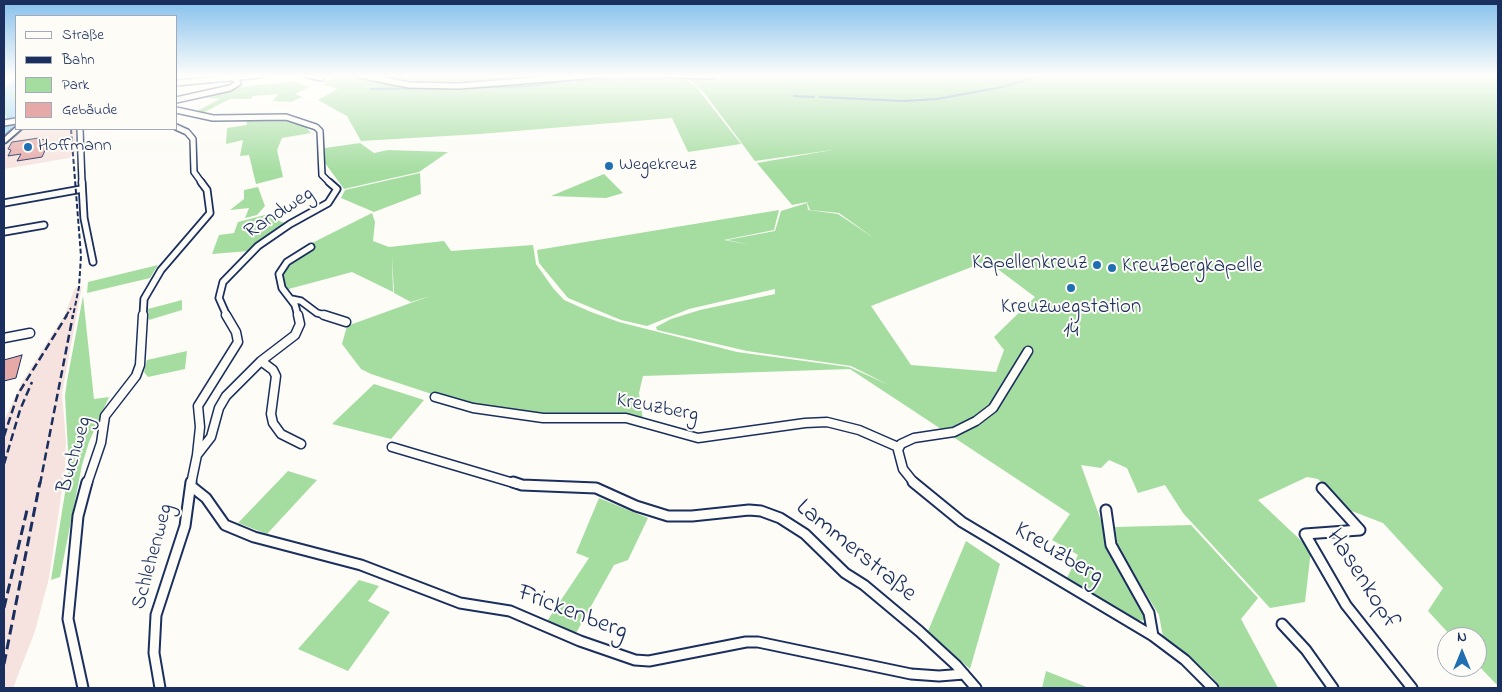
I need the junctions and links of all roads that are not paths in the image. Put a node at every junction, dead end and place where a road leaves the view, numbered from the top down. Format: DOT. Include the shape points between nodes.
graph roads {
  1 [pos="178,110"];
  2 [pos="15,125"];
  3 [pos="178,128"];
  4 [pos="80,130"];
  5 [pos="4,141"];
  6 [pos="82,189"];
  7 [pos="4,203"];
  8 [pos="44,225"];
  9 [pos="4,232"];
  10 [pos="311,247"];
  11 [pos="93,262"];
  12 [pos="291,298"];
  13 [pos="346,322"];
  14 [pos="30,333"];
  15 [pos="4,338"];
  16 [pos="1028,351"];
  17 [pos="262,361"];
  18 [pos="435,397"];
  19 [pos="301,444"];
  20 [pos="392,447"];
  21 [pos="898,447"];
  22 [pos="197,455"];
  23 [pos="191,486"];
  24 [pos="1322,488"];
  25 [pos="1106,510"];
  26 [pos="1282,624"];
  27 [pos="1153,636"];
  28 [pos="964,674"];
  29 [pos="83,688"];
  30 [pos="160,688"];
  31 [pos="976,688"];
  32 [pos="1213,688"];
  33 [pos="1333,688"];
  34 [pos="1412,688"];
  1 -- 22 [label="street, Randweg" via="213,118 286,117 316,127 320,131 322,175 337,189 328,203 258,246 223,282 220,304 238,342 200,403"];
  2 -- 5 [label="main road"];
  3 -- 29 [label="street, Buchweg" via="192,137 194,172 207,190 210,212 161,270 144,299 140,365 136,376 105,416 101,443 82,497 76,525 68,619"];
  4 -- 6 [label="street"];
  6 -- 7 [label="street"];
  6 -- 11 [label="street"];
  8 -- 9 [label="street"];
  10 -- 12 [label="street, Schlehenweg" via="280,270 279,283"];
  12 -- 13 [label="street" via="317,313"];
  12 -- 17 [label="street, Schlehenweg" via="299,329"];
  14 -- 15 [label="street"];
  16 -- 21 [label="street" via="993,408 976,421 954,432 908,439"];
  17 -- 19 [label="street" via="274,370 276,376 272,423 282,434"];
  17 -- 22 [label="street, Schlehenweg" via="226,396 211,437"];
  18 -- 21 [label="street, Kreuzberg" via="473,408 531,416 626,418 698,438 827,422 859,430"];
  20 -- 28 [label="street, Lammerstraße" via="522,485 596,488 648,511 668,516 741,510 773,515 790,522 805,534"];
  21 -- 27 [label="street, Kreuzberg" via="900,463 909,477 954,516"];
  22 -- 23 [label="street, Schlehenweg"];
  23 -- 28 [label="street, Frickenberg" via="206,498 225,525 254,537 361,565 460,603 510,610 580,641 635,660 649,661 758,642 911,674"];
  23 -- 30 [label="street, Schlehenweg" via="185,526 156,615 154,653"];
  24 -- 34 [label="street, Hasenkopf" via="1360,530 1305,534 1346,606"];
  25 -- 27 [label="street" via="1111,546 1149,613"];
  26 -- 33 [label="street" via="1306,650"];
  27 -- 32 [label="street, Kreuzberg" via="1191,665"];
  28 -- 31 [label="street, Lammerstraße"];
}
